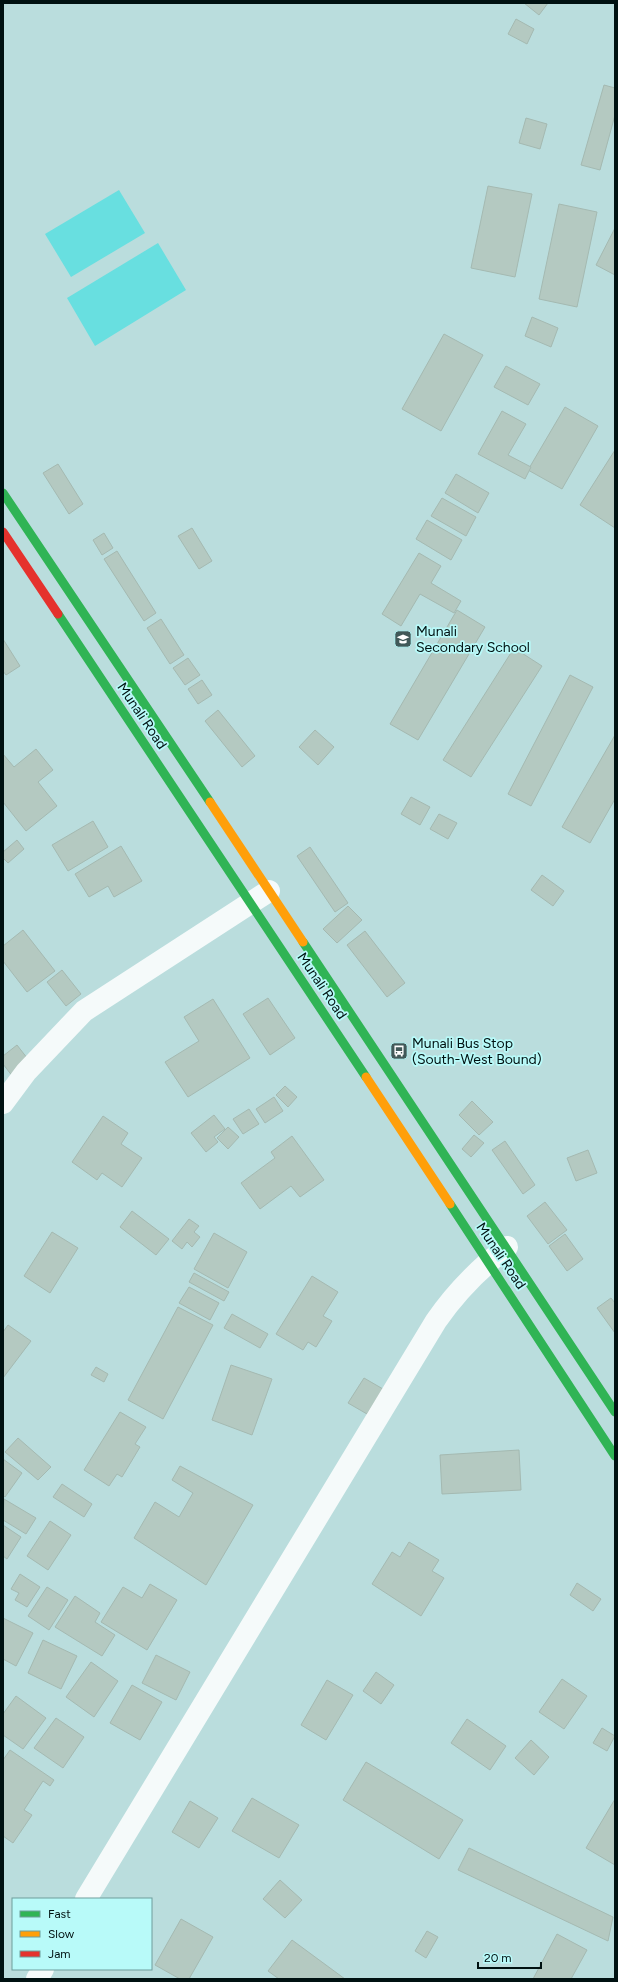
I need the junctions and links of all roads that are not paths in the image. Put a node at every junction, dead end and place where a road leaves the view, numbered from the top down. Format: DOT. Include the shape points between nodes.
graph roads {
  1 [pos="3,493"];
  2 [pos="3,532"];
  3 [pos="269,891"];
  4 [pos="251,904"];
  5 [pos="3,1103"];
  6 [pos="508,1247"];
  7 [pos="488,1261"];
  8 [pos="615,1412"];
  9 [pos="615,1456"];
  10 [pos="87,1898"];
  11 [pos="42,1970"];
  12 [pos="37,1979"];
  1 -- 3 [label="main road, Munali Road"];
  2 -- 4 [label="main road, Munali Road"];
  3 -- 4 [label="street"];
  3 -- 6 [label="main road, Munali Road"];
  4 -- 5 [label="street" via="84,1011 26,1072"];
  4 -- 7 [label="main road, Munali Road"];
  6 -- 7 [label="street"];
  6 -- 8 [label="main road, Munali Road"];
  7 -- 9 [label="main road, Munali Road"];
  7 -- 10 [label="street" via="452,1298 436,1320"];
  11 -- 12 [label="street"];
}
